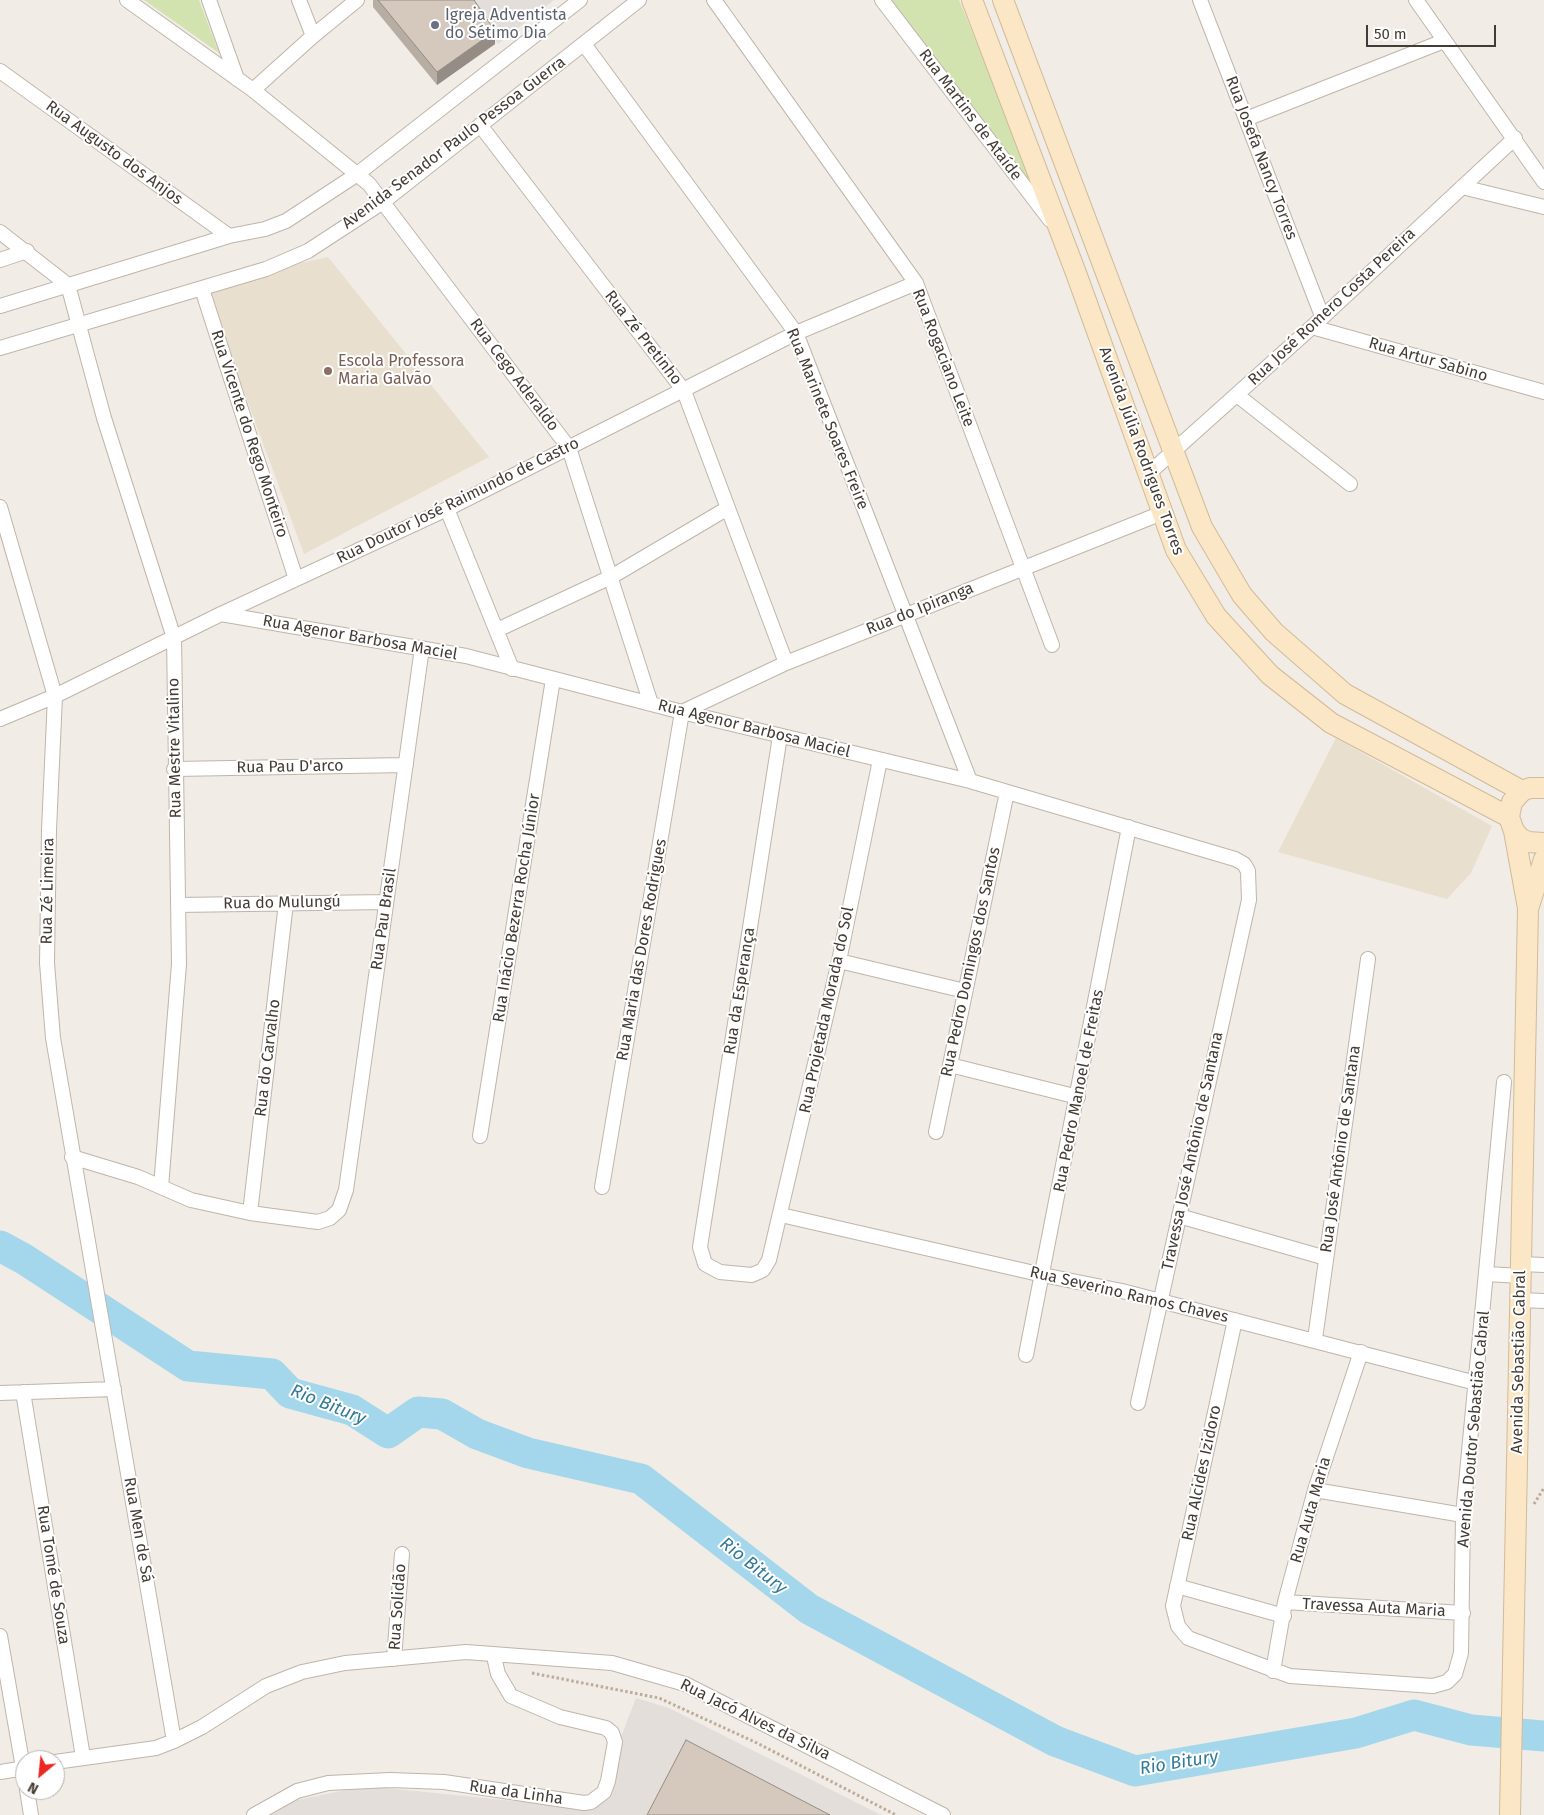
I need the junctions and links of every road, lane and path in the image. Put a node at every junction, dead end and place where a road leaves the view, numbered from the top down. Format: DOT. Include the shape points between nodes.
graph roads {
  1 [pos="127,0"];
  2 [pos="209,0"];
  3 [pos="299,0"];
  4 [pos="357,0"];
  5 [pos="580,0"];
  6 [pos="639,0"];
  7 [pos="714,0"];
  8 [pos="882,0"];
  9 [pos="972,0"];
  10 [pos="1003,0"];
  11 [pos="1200,0"];
  12 [pos="1416,0"];
  13 [pos="313,36"];
  14 [pos="1444,41"];
  15 [pos="584,44"];
  16 [pos="0,71"];
  17 [pos="237,79"];
  18 [pos="253,90"];
  19 [pos="1246,119"];
  20 [pos="480,125"];
  21 [pos="1514,138"];
  22 [pos="356,175"];
  23 [pos="1544,182"];
  24 [pos="1462,186"];
  25 [pos="382,202"];
  26 [pos="1544,206"];
  27 [pos="1058,230"];
  28 [pos="0,232"];
  29 [pos="228,236"];
  30 [pos="27,252"];
  31 [pos="0,260"];
  32 [pos="1103,264"];
  33 [pos="1076,273"];
  34 [pos="916,283"];
  35 [pos="68,285"];
  36 [pos="202,289"];
  37 [pos="0,306"];
  38 [pos="1322,316"];
  39 [pos="78,324"];
  40 [pos="1312,327"];
  41 [pos="796,333"];
  42 [pos="0,348"];
  43 [pos="684,391"];
  44 [pos="1544,392"];
  45 [pos="1237,395"];
  46 [pos="569,448"];
  47 [pos="1173,450"];
  48 [pos="1148,474"];
  49 [pos="1350,484"];
  50 [pos="0,507"];
  51 [pos="728,508"];
  52 [pos="447,509"];
  53 [pos="1162,513"];
  54 [pos="1202,527"];
  55 [pos="1173,543"];
  56 [pos="1023,568"];
  57 [pos="610,577"];
  58 [pos="296,579"];
  59 [pos="221,614"];
  60 [pos="905,615"];
  61 [pos="497,630"];
  62 [pos="174,638"];
  63 [pos="1052,645"];
  64 [pos="422,648"];
  65 [pos="786,663"];
  66 [pos="512,668"];
  67 [pos="553,679"];
  68 [pos="1345,694"];
  69 [pos="55,696"];
  70 [pos="651,704"];
  71 [pos="682,712"];
  72 [pos="0,719"];
  73 [pos="1328,721"];
  74 [pos="780,736"];
  75 [pos="880,760"];
  76 [pos="406,765"];
  77 [pos="174,769"];
  78 [pos="970,781"];
  79 [pos="1544,788"];
  80 [pos="1522,791"];
  81 [pos="1007,792"];
  82 [pos="1511,824"];
  83 [pos="1129,828"];
  84 [pos="1544,843"];
  85 [pos="1544,859"];
  86 [pos="1249,900"];
  87 [pos="386,902"];
  88 [pos="286,903"];
  89 [pos="178,905"];
  90 [pos="1528,909"];
  91 [pos="1368,959"];
  92 [pos="839,961"];
  93 [pos="965,991"];
  94 [pos="950,1064"];
  95 [pos="1504,1082"];
  96 [pos="1078,1097"];
  97 [pos="936,1132"];
  98 [pos="480,1136"];
  99 [pos="72,1157"];
  100 [pos="161,1187"];
  101 [pos="602,1187"];
  102 [pos="250,1213"];
  103 [pos="781,1215"];
  104 [pos="1180,1216"];
  105 [pos="1326,1258"];
  106 [pos="769,1260"];
  107 [pos="1544,1265"];
  108 [pos="1521,1270"];
  109 [pos="1487,1274"];
  110 [pos="1043,1275"];
  111 [pos="1160,1300"];
  112 [pos="1521,1300"];
  113 [pos="1544,1301"];
  114 [pos="101,1318"];
  115 [pos="1235,1320"];
  116 [pos="1315,1339"];
  117 [pos="1361,1352"];
  118 [pos="1026,1355"];
  119 [pos="1476,1383"];
  120 [pos="114,1389"];
  121 [pos="23,1392"];
  122 [pos="0,1393"];
  123 [pos="1138,1403"];
  124 [pos="1315,1490"];
  125 [pos="1463,1515"];
  126 [pos="402,1554"];
  127 [pos="1177,1586"];
  128 [pos="1284,1609"];
  129 [pos="1463,1613"];
  130 [pos="0,1636"];
  131 [pos="394,1659"];
  132 [pos="495,1661"];
  133 [pos="1273,1671"];
  134 [pos="528,1672"];
  135 [pos="174,1741"];
  136 [pos="20,1750"];
  137 [pos="83,1757"];
  138 [pos="65,1760"];
  139 [pos="0,1772"];
  140 [pos="15,1772"];
  141 [pos="29,1800"];
  142 [pos="31,1815"];
  143 [pos="254,1815"];
  144 [pos="896,1815"];
  145 [pos="943,1815"];
  146 [pos="1510,1815"];
  1 -- 17 [label="street, Rua Cego Aderaldo"];
  2 -- 17 [label="street"];
  3 -- 13 [label="street"];
  4 -- 13 [label="street"];
  5 -- 22 [label="street, Avenida Senador Paulo Pessoa Guerra"];
  6 -- 15 [label="street, Avenida Senador Paulo Pessoa Guerra"];
  7 -- 34 [label="street, Rua Rogaciano Leite"];
  8 -- 27 [label="street, Rua Martins de Ataíde"];
  9 -- 27 [label="main road, Avenida Júlia Rodrigues Torres"];
  10 -- 32 [label="main road, Avenida Júlia Rodrigues Torres"];
  11 -- 19 [label="street, Rua Josefa Nancy Torres"];
  12 -- 14 [label="street"];
  13 -- 18 [label="street"];
  14 -- 19 [label="street"];
  14 -- 21 [label="street"];
  15 -- 20 [label="street, Avenida Senador Paulo Pessoa Guerra"];
  15 -- 41 [label="street, Rua Marinete Soares Freire"];
  16 -- 29 [label="street, Rua Augusto dos Anjos"];
  17 -- 18 [label="street, Rua Cego Aderaldo"];
  18 -- 22 [label="street, Rua Cego Aderaldo"];
  19 -- 38 [label="street, Rua Josefa Nancy Torres"];
  20 -- 25 [label="street, Avenida Senador Paulo Pessoa Guerra"];
  20 -- 43 [label="street, Rua Zé Pretinho"];
  21 -- 23 [label="street"];
  21 -- 24 [label="street, Rua José Romero Costa Pereira"];
  22 -- 25 [label="street, Rua Cego Aderaldo" via="369,184"];
  22 -- 29 [label="street, Avenida Senador Paulo Pessoa Guerra" via="286,220 265,229"];
  24 -- 26 [label="street"];
  24 -- 38 [label="street, Rua José Romero Costa Pereira"];
  25 -- 36 [label="street, Avenida Senador Paulo Pessoa Guerra" via="308,251 266,269"];
  25 -- 46 [label="street, Rua Cego Aderaldo"];
  27 -- 33 [label="main road, Avenida Júlia Rodrigues Torres"];
  28 -- 30 [label="street"];
  29 -- 35 [label="street, Avenida Senador Paulo Pessoa Guerra"];
  30 -- 31 [label="street"];
  30 -- 35 [label="street"];
  32 -- 33 [label="main road"];
  32 -- 47 [label="main road, Avenida Júlia Rodrigues Torres"];
  33 -- 48 [label="main road, Avenida Júlia Rodrigues Torres"];
  34 -- 41 [label="street, Rua Doutor José Raimundo de Castro"];
  34 -- 56 [label="street, Rua Rogaciano Leite"];
  35 -- 37 [label="street, Avenida Senador Paulo Pessoa Guerra"];
  35 -- 39 [label="street, Rua Mestre Vitalino"];
  36 -- 39 [label="street, Avenida Senador Paulo Pessoa Guerra"];
  36 -- 58 [label="street, Rua Vicente do Rego Monteiro"];
  38 -- 40 [label="street, Rua José Romero Costa Pereira"];
  39 -- 42 [label="street, Avenida Senador Paulo Pessoa Guerra"];
  39 -- 62 [label="street, Rua Mestre Vitalino" via="104,418"];
  40 -- 44 [label="street, Rua Artur Sabino"];
  40 -- 45 [label="street, Rua José Romero Costa Pereira"];
  41 -- 43 [label="street, Rua Doutor José Raimundo de Castro"];
  41 -- 60 [label="street, Rua Marinete Soares Freire"];
  43 -- 46 [label="street, Rua Doutor José Raimundo de Castro"];
  43 -- 51 [label="street, Rua Zé Pretinho"];
  45 -- 47 [label="street, Rua José Romero Costa Pereira"];
  45 -- 49 [label="street"];
  46 -- 52 [label="street, Rua Doutor José Raimundo de Castro"];
  46 -- 57 [label="street, Rua Cego Aderaldo"];
  47 -- 48 [label="street, Rua José Romero Costa Pereira"];
  47 -- 54 [label="main road, Avenida Júlia Rodrigues Torres"];
  48 -- 53 [label="main road, Avenida Júlia Rodrigues Torres"];
  50 -- 69 [label="street, Rua Zé Limeira"];
  51 -- 57 [label="street"];
  51 -- 65 [label="street, Rua Zé Pretinho"];
  52 -- 58 [label="street, Rua Doutor José Raimundo de Castro"];
  52 -- 61 [label="street"];
  53 -- 55 [label="main road, Avenida Júlia Rodrigues Torres"];
  53 -- 56 [label="street, Rua do Ipiranga"];
  54 -- 55 [label="main road"];
  54 -- 68 [label="main road, Avenida Júlia Rodrigues Torres" via="1242,595 1274,632"];
  55 -- 73 [label="main road, Avenida Júlia Rodrigues Torres" via="1216,616 1270,675"];
  56 -- 60 [label="street, Rua do Ipiranga"];
  56 -- 63 [label="street, Rua Rogaciano Leite"];
  57 -- 61 [label="street"];
  57 -- 70 [label="street, Rua Cego Aderaldo"];
  58 -- 59 [label="street, Rua Doutor José Raimundo de Castro"];
  59 -- 62 [label="street, Rua Doutor José Raimundo de Castro"];
  59 -- 64 [label="street, Rua Agenor Barbosa Maciel"];
  60 -- 65 [label="street, Rua do Ipiranga"];
  60 -- 78 [label="street, Rua Marinete Soares Freire"];
  61 -- 66 [label="street"];
  62 -- 69 [label="street, Rua Doutor José Raimundo de Castro"];
  62 -- 77 [label="street, Rua Mestre Vitalino"];
  64 -- 66 [label="street, Rua Agenor Barbosa Maciel"];
  64 -- 76 [label="street, Rua Pau Brasil"];
  65 -- 71 [label="street, Rua do Ipiranga"];
  66 -- 67 [label="street, Rua Agenor Barbosa Maciel"];
  67 -- 70 [label="street, Rua Agenor Barbosa Maciel"];
  67 -- 98 [label="street, Rua Inácio Bezerra Rocha Júnior"];
  68 -- 73 [label="main road"];
  68 -- 80 [label="main road, Avenida Júlia Rodrigues Torres"];
  69 -- 72 [label="street, Rua Doutor José Raimundo de Castro"];
  69 -- 99 [label="street, Rua Zé Limeira" via="48,963 52,1038"];
  70 -- 71 [label="street, Rua Agenor Barbosa Maciel"];
  71 -- 74 [label="street, Rua Agenor Barbosa Maciel"];
  71 -- 101 [label="street, Rua Maria das Dores Rodrigues"];
  73 -- 82 [label="main road, Avenida Júlia Rodrigues Torres"];
  74 -- 75 [label="street, Rua Agenor Barbosa Maciel"];
  74 -- 106 [label="street, Rua da Esperança" via="700,1247 705,1264 720,1272 752,1275 762,1270"];
  75 -- 78 [label="street, Rua Agenor Barbosa Maciel"];
  75 -- 92 [label="street, Rua Projetada Morada do Sol"];
  76 -- 77 [label="street, Rua Pau D'arco"];
  76 -- 87 [label="street, Rua Pau Brasil"];
  77 -- 89 [label="street, Rua Mestre Vitalino"];
  78 -- 81 [label="street, Rua Agenor Barbosa Maciel"];
  79 -- 80 [label="main road"];
  80 -- 82 [label="main road" via="1512,802"];
  81 -- 83 [label="street, Rua Agenor Barbosa Maciel"];
  81 -- 93 [label="street, Rua Pedro Domingos dos Santos"];
  82 -- 84 [label="main road, Avenida Júlia Rodrigues Torres" via="1528,842"];
  82 -- 90 [label="main road, Avenida Sebastião Cabral"];
  83 -- 86 [label="street, Rua Agenor Barbosa Maciel" via="1244,864 1248,871"];
  83 -- 96 [label="street, Rua Pedro Manoel de Freitas"];
  85 -- 90 [label="main road, Avenida Sebastião Cabral"];
  86 -- 104 [label="street, Travessa José Antônio de Santana"];
  87 -- 88 [label="street, Rua do Mulungú"];
  87 -- 102 [label="street, Rua Pau Brasil" via="346,1190 339,1210 318,1222"];
  88 -- 89 [label="street, Rua do Mulungú"];
  88 -- 102 [label="street, Rua do Carvalho"];
  89 -- 100 [label="street, Rua Mestre Vitalino" via="179,964"];
  90 -- 108 [label="main road, Avenida Sebastião Cabral"];
  91 -- 105 [label="street, Rua José Antônio de Santana"];
  92 -- 93 [label="street"];
  92 -- 103 [label="street, Rua Projetada Morada do Sol"];
  93 -- 94 [label="street, Rua Pedro Domingos dos Santos"];
  94 -- 96 [label="street"];
  94 -- 97 [label="street, Rua Pedro Domingos dos Santos"];
  95 -- 109 [label="street, Avenida Doutor Sebastião Cabral"];
  96 -- 110 [label="street, Rua Pedro Manoel de Freitas"];
  99 -- 100 [label="street, Rua Pau Brasil"];
  99 -- 114 [label="street, Rua Zé Limeira"];
  100 -- 102 [label="street, Rua Pau Brasil" via="191,1200"];
  103 -- 106 [label="street, Rua Projetada Morada do Sol"];
  103 -- 110 [label="street, Rua Severino Ramos Chaves"];
  104 -- 105 [label="street"];
  104 -- 111 [label="street, Travessa José Antônio de Santana"];
  105 -- 116 [label="street, Rua José Antônio de Santana"];
  107 -- 108 [label="street"];
  108 -- 109 [label="street"];
  108 -- 112 [label="main road, Avenida Sebastião Cabral"];
  109 -- 119 [label="street, Avenida Doutor Sebastião Cabral"];
  110 -- 111 [label="street, Rua Severino Ramos Chaves"];
  110 -- 118 [label="street, Rua Pedro Manoel de Freitas"];
  111 -- 115 [label="street, Rua Severino Ramos Chaves"];
  111 -- 123 [label="street, Travessa José Antônio de Santana"];
  112 -- 113 [label="street"];
  112 -- 146 [label="main road, Avenida Sebastião Cabral"];
  114 -- 120 [label="street, Rua Men de Sá"];
  115 -- 116 [label="street, Rua Severino Ramos Chaves"];
  115 -- 127 [label="street, Rua Alcides Izidoro"];
  116 -- 117 [label="street, Rua Severino Ramos Chaves"];
  117 -- 119 [label="street, Rua Severino Ramos Chaves"];
  117 -- 124 [label="street, Rua Auta Maria"];
  119 -- 125 [label="street, Avenida Doutor Sebastião Cabral"];
  120 -- 121 [label="street"];
  120 -- 135 [label="street, Rua Men de Sá"];
  121 -- 122 [label="street"];
  121 -- 137 [label="street, Rua Tomé de Souza"];
  124 -- 125 [label="street"];
  124 -- 128 [label="street, Rua Auta Maria"];
  125 -- 129 [label="street, Avenida Doutor Sebastião Cabral"];
  126 -- 131 [label="street, Rua Solidão"];
  127 -- 128 [label="street, Travessa Auta Maria"];
  127 -- 133 [label="street, Rua Alcides Izidoro" via="1173,1606 1178,1626 1188,1638"];
  128 -- 129 [label="street, Travessa Auta Maria"];
  128 -- 133 [label="street, Rua Auta Maria"];
  129 -- 133 [label="street, Avenida Doutor Sebastião Cabral" via="1461,1653 1455,1674 1447,1682 1433,1686 1290,1676"];
  130 -- 136 [label="street"];
  131 -- 135 [label="street, Rua Jacó Alves da Silva" via="345,1663 302,1672 266,1686"];
  131 -- 145 [label="street, Rua Jacó Alves da Silva" via="466,1652 612,1663 686,1684"];
  132 -- 143 [label="street, Rua da Linha" via="498,1674 511,1696 560,1717 606,1728 612,1733 616,1742 608,1781 604,1792 591,1802 444,1782 390,1780 328,1783 297,1791"];
  134 -- 144 [label="path, Rua Jacó Alves da Silva" via="545,1678 660,1698 758,1743"];
  135 -- 137 [label="street, Rua Jacó Alves da Silva" via="156,1748"];
  137 -- 138 [label="street, Rua Jacó Alves da Silva"];
  139 -- 140 [label="street"];
  141 -- 142 [label="street"];
}
